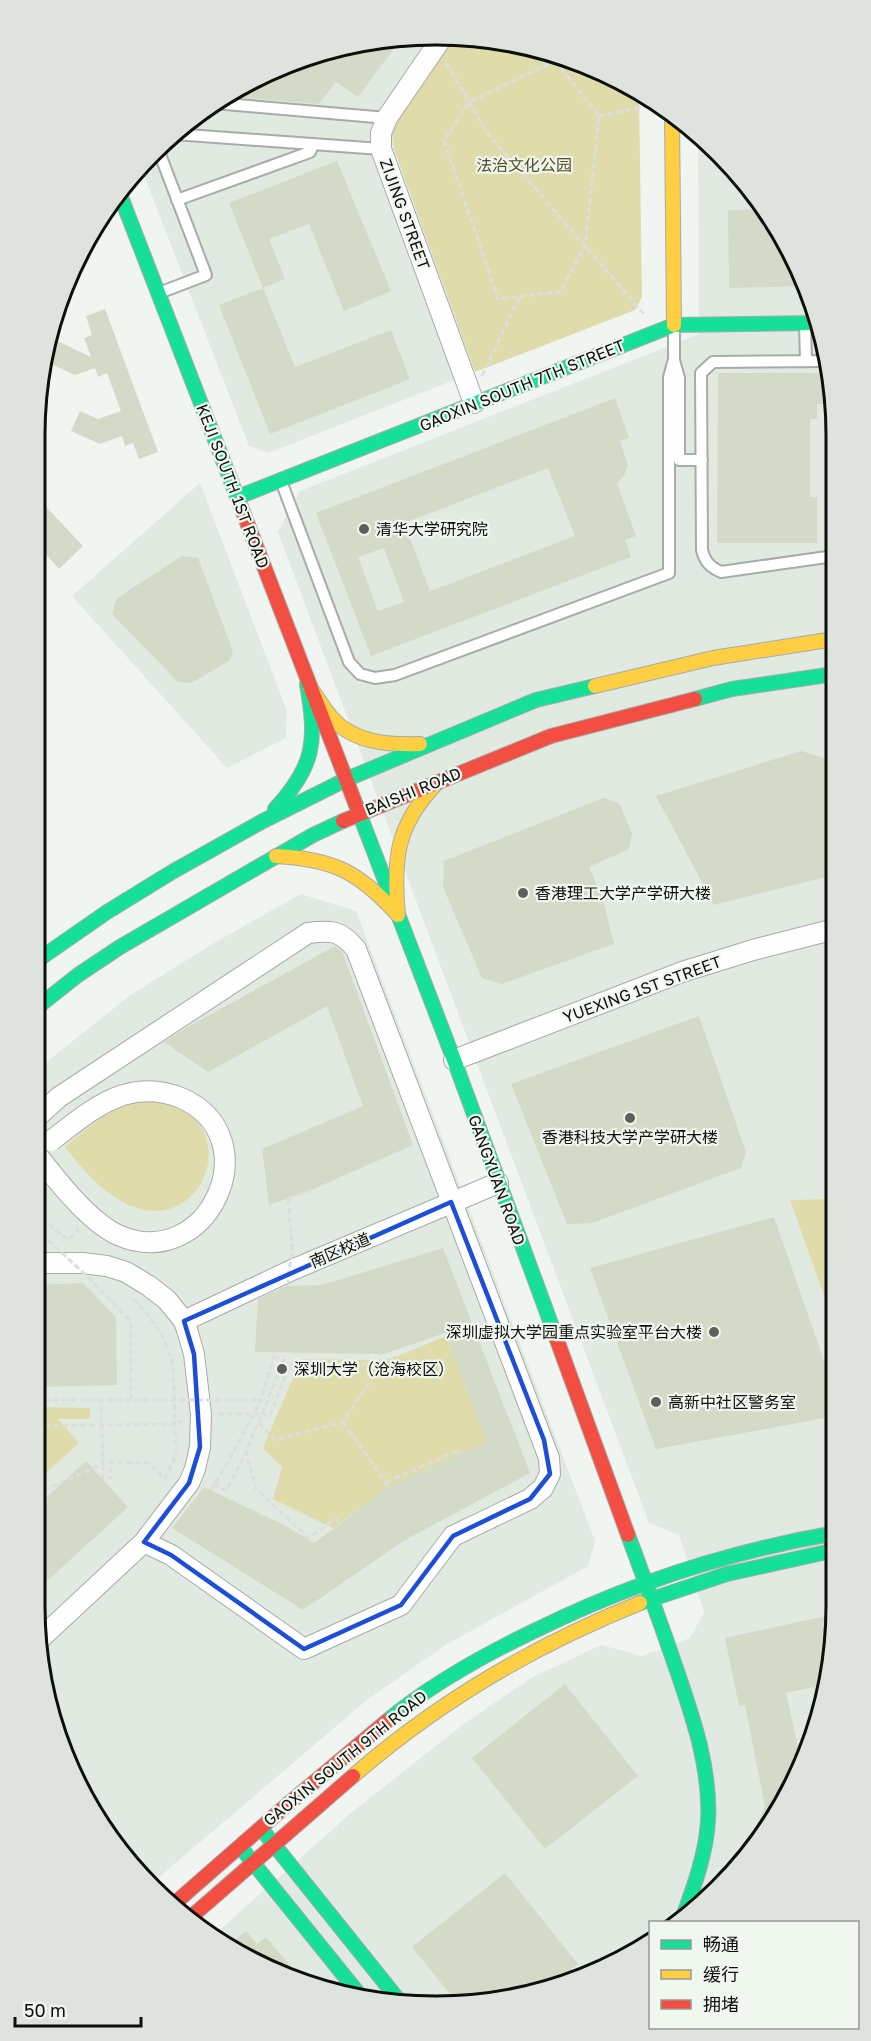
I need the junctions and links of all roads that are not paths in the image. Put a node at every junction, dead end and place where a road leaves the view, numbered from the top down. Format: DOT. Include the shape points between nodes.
graph roads {
  1 [pos="437,45"];
  2 [pos="229,104"];
  3 [pos="387,118"];
  4 [pos="672,125"];
  5 [pos="187,135"];
  6 [pos="313,144"];
  7 [pos="381,149"];
  8 [pos="161,157"];
  9 [pos="177,200"];
  10 [pos="123,202"];
  11 [pos="159,293"];
  12 [pos="809,323"];
  13 [pos="674,325"];
  14 [pos="811,327"];
  15 [pos="674,359"];
  16 [pos="806,361"];
  17 [pos="818,361"];
  18 [pos="473,401"];
  19 [pos="702,460"];
  20 [pos="281,481"];
  21 [pos="238,497"];
  22 [pos="826,557"];
  23 [pos="826,640"];
  24 [pos="826,675"];
  25 [pos="307,684"];
  26 [pos="431,744"];
  27 [pos="347,779"];
  28 [pos="439,781"];
  29 [pos="359,813"];
  30 [pos="263,821"];
  31 [pos="276,856"];
  32 [pos="398,915"];
  33 [pos="826,931"];
  34 [pos="45,954"];
  35 [pos="45,1000"];
  36 [pos="454,1060"];
  37 [pos="45,1109"];
  38 [pos="45,1146"];
  39 [pos="45,1166"];
  40 [pos="498,1183"];
  41 [pos="451,1202"];
  42 [pos="45,1263"];
  43 [pos="183,1321"];
  44 [pos="826,1534"];
  45 [pos="144,1542"];
  46 [pos="826,1552"];
  47 [pos="645,1582"];
  48 [pos="652,1599"];
  49 [pos="46,1633"];
  50 [pos="261,1828"];
  51 [pos="275,1845"];
  52 [pos="240,1846"];
  53 [pos="253,1863"];
  54 [pos="178,1899"];
  55 [pos="688,1903"];
  56 [pos="196,1913"];
  57 [pos="353,1987"];
  58 [pos="394,1994"];
  1 -- 3 [label="street, ZIJING STREET"];
  2 -- 3 [label="lane"];
  3 -- 7 [label="street, ZIJING STREET" via="381,133"];
  4 -- 13 [label="street"];
  5 -- 6 [label="lane"];
  6 -- 7 [label="lane"];
  6 -- 9 [label="lane" via="310,152"];
  7 -- 18 [label="street, ZIJING STREET"];
  8 -- 9 [label="lane"];
  9 -- 11 [label="lane" via="206,275"];
  10 -- 11 [label="street, KEJI SOUTH 1ST ROAD"];
  11 -- 21 [label="street, KEJI SOUTH 1ST ROAD"];
  12 -- 13 [label="street, GAOXIN SOUTH 7TH STREET"];
  13 -- 15 [label="lane"];
  13 -- 18 [label="street, GAOXIN SOUTH 7TH STREET"];
  14 -- 16 [label="lane"];
  15 -- 19 [label="lane" via="679,378 679,460"];
  15 -- 20 [label="lane" via="669,377 669,573 396,675 375,678 360,674 350,662"];
  16 -- 17 [label="lane"];
  16 -- 19 [label="lane" via="713,362 701,373"];
  18 -- 20 [label="street, GAOXIN SOUTH 7TH STREET"];
  19 -- 22 [label="lane" via="702,550 713,569 731,572"];
  20 -- 21 [label="street, GAOXIN SOUTH 7TH STREET"];
  21 -- 25 [label="street, KEJI SOUTH 1ST ROAD"];
  23 -- 26 [label="street" via="713,658 536,700"];
  24 -- 28 [label="street, BAISHI ROAD" via="732,689 551,736"];
  25 -- 26 [label="street" via="347,731 378,742"];
  25 -- 27 [label="street, KEJI SOUTH 1ST ROAD"];
  25 -- 30 [label="street" via="313,713 307,768 288,796"];
  26 -- 27 [label="street"];
  27 -- 29 [label="street, GANGYUAN ROAD"];
  27 -- 30 [label="street"];
  28 -- 29 [label="street, BAISHI ROAD"];
  28 -- 32 [label="street" via="422,798 402,833 395,868"];
  29 -- 31 [label="street, BAISHI ROAD"];
  29 -- 32 [label="street, GANGYUAN ROAD"];
  30 -- 34 [label="street" via="172,872"];
  31 -- 32 [label="street" via="345,870 362,879"];
  31 -- 35 [label="street, BAISHI ROAD" via="120,947"];
  32 -- 36 [label="street, GANGYUAN ROAD"];
  33 -- 36 [label="street, YUEXING 1ST STREET" via="682,972"];
  36 -- 40 [label="street, GANGYUAN ROAD"];
  37 -- 41 [label="street" via="308,933 328,930 346,937 356,949"];
  38 -- 39 [label="street, bridge" via="108,1102 132,1092 158,1091 186,1100 206,1116 223,1149 224,1175 216,1202 199,1223 171,1238 151,1241 134,1240 102,1225"];
  40 -- 41 [label="street, 南区校道"];
  40 -- 47 [label="street, GANGYUAN ROAD"];
  41 -- 43 [label="street, 南区校道"];
  41 -- 45 [label="street" via="544,1440 550,1474 543,1488 530,1499 453,1536 401,1605 304,1649 171,1555"];
  42 -- 43 [label="street" via="83,1263 126,1272 167,1300"];
  43 -- 45 [label="street" via="194,1354 201,1414 200,1447 189,1483"];
  44 -- 47 [label="street, GAOXIN SOUTH 9TH ROAD" via="730,1554"];
  45 -- 49 [label="street"];
  46 -- 48 [label="street, GAOXIN SOUTH 9TH ROAD" via="769,1563"];
  47 -- 48 [label="street, GANGYUAN ROAD"];
  47 -- 50 [label="street, GAOXIN SOUTH 9TH ROAD" via="551,1622 428,1690 319,1776"];
  48 -- 51 [label="street, GAOXIN SOUTH 9TH ROAD" via="561,1638 498,1671 430,1714 373,1758"];
  48 -- 55 [label="street, GANGYUAN ROAD" via="699,1737 708,1796 705,1851"];
  50 -- 51 [label="street"];
  50 -- 52 [label="street, GAOXIN SOUTH 9TH ROAD"];
  51 -- 53 [label="street, GAOXIN SOUTH 9TH ROAD"];
  51 -- 58 [label="street"];
  52 -- 53 [label="street"];
  52 -- 54 [label="street, GAOXIN SOUTH 9TH ROAD"];
  53 -- 56 [label="street, GAOXIN SOUTH 9TH ROAD"];
  53 -- 57 [label="street"];
}
